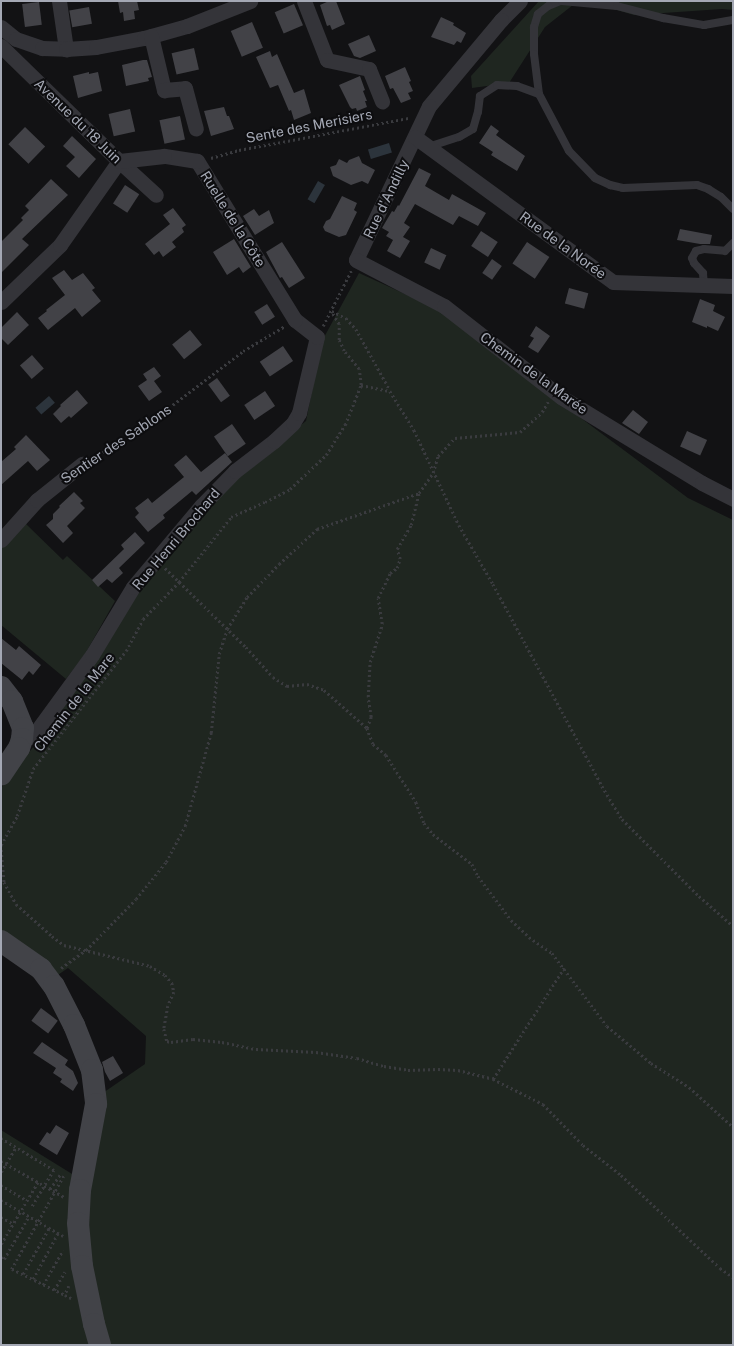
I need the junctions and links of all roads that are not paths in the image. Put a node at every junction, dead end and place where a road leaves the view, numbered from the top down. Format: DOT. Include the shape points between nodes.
graph roads {
  1 [pos="59,1"];
  2 [pos="250,1"];
  3 [pos="304,1"];
  4 [pos="520,1"];
  5 [pos="561,1"];
  6 [pos="733,20"];
  7 [pos="1,27"];
  8 [pos="151,36"];
  9 [pos="1,46"];
  10 [pos="66,49"];
  11 [pos="539,94"];
  12 [pos="382,101"];
  13 [pos="196,129"];
  14 [pos="416,138"];
  15 [pos="428,147"];
  16 [pos="118,161"];
  17 [pos="156,195"];
  18 [pos="733,209"];
  19 [pos="733,244"];
  20 [pos="356,260"];
  21 [pos="704,285"];
  22 [pos="733,286"];
  23 [pos="1,302"];
  24 [pos="317,337"];
  25 [pos="82,464"];
  26 [pos="733,499"];
  27 [pos="1,540"];
  28 [pos="1,687"];
  29 [pos="22,739"];
  30 [pos="1,775"];
  31 [pos="1,941"];
  32 [pos="100,1345"];
  1 -- 10 [label="street"];
  2 -- 8 [label="street" via="187,26"];
  3 -- 12 [label="street" via="328,60 369,69"];
  4 -- 14 [label="street, Rue d'Andilly" via="433,100"];
  5 -- 6 [label="lane" via="617,6 704,25"];
  5 -- 11 [label="lane" via="548,6 538,14 534,27 534,54"];
  7 -- 10 [label="street" via="7,34 25,44"];
  8 -- 10 [label="street" via="121,43"];
  8 -- 13 [label="street" via="164,90 185,88"];
  9 -- 16 [label="street, Avenue du 18 Juin"];
  11 -- 15 [label="lane" via="517,86 497,85 480,96 473,129 459,137"];
  11 -- 18 [label="lane" via="569,151 595,178 623,188 697,185 721,197"];
  14 -- 15 [label="street, Rue de la Norée"];
  14 -- 20 [label="street, Rue d'Andilly"];
  15 -- 21 [label="street, Rue de la Norée" via="613,282"];
  16 -- 17 [label="street, Avenue du 18 Juin"];
  16 -- 23 [label="street" via="60,245"];
  16 -- 24 [label="street, Ruelle de la Côte" via="164,156 197,161 295,320"];
  19 -- 21 [label="lane" via="726,251 696,251 692,258 703,273"];
  20 -- 26 [label="street, Chemin de la Marée" via="444,306 554,391 702,483"];
  21 -- 22 [label="street, Rue de la Norée"];
  24 -- 29 [label="street, Rue Henri Brochard" via="299,413 293,424 235,471 201,506 133,587 92,655 33,736"];
  25 -- 27 [label="street, Sentier des Sablons" via="37,500"];
  28 -- 29 [label="main road" via="18,713 23,728"];
  29 -- 30 [label="main road"];
  31 -- 32 [label="main road" via="41,969 54,986 92,1070 96,1104 72,1243"];
}
